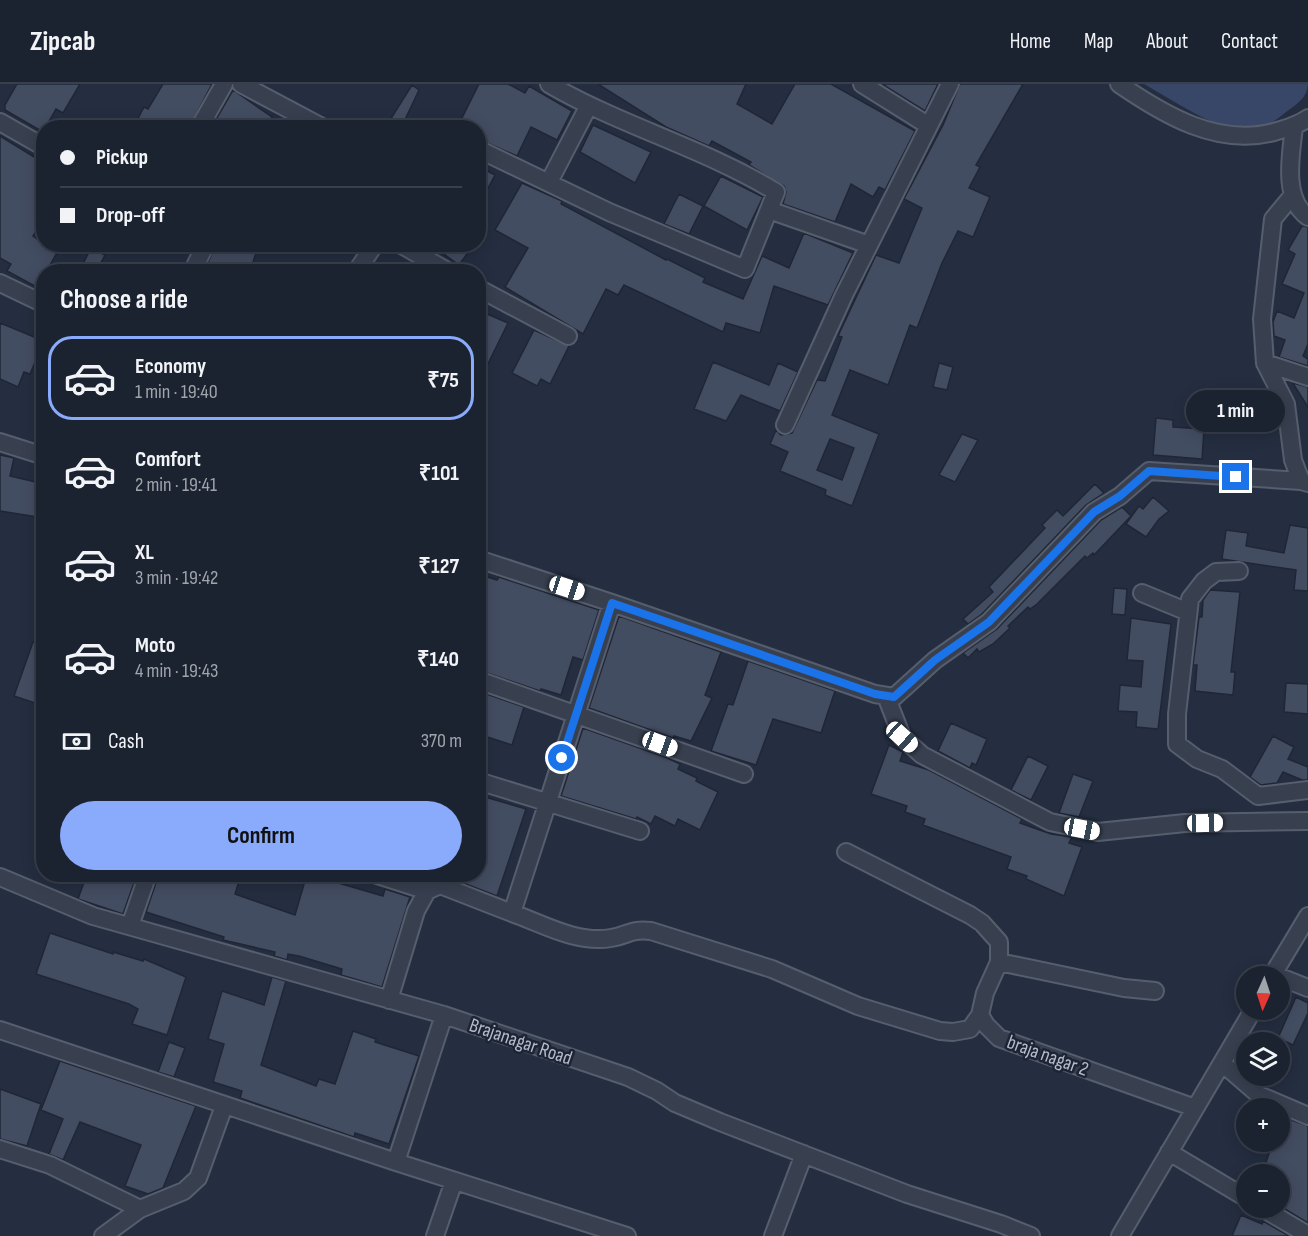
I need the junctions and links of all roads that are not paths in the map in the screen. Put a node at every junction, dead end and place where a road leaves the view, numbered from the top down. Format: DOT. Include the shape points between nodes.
graph roads {
  1 [pos="224,84"];
  2 [pos="242,84"];
  3 [pos="549,84"];
  4 [pos="862,84"];
  5 [pos="950,84"];
  6 [pos="1119,84"];
  7 [pos="588,107"];
  8 [pos="204,120"];
  9 [pos="309,120"];
  10 [pos="0,122"];
  11 [pos="1301,122"];
  12 [pos="929,126"];
  13 [pos="36,142"];
  14 [pos="486,153"];
  15 [pos="549,182"];
  16 [pos="1292,196"];
  17 [pos="769,210"];
  18 [pos="1308,217"];
  19 [pos="869,246"];
  20 [pos="414,252"];
  21 [pos="435,264"];
  22 [pos="0,283"];
  23 [pos="486,292"];
  24 [pos="36,300"];
  25 [pos="568,336"];
  26 [pos="1265,363"];
  27 [pos="1308,377"];
  28 [pos="785,425"];
  29 [pos="0,442"];
  30 [pos="36,453"];
  31 [pos="1305,482"];
  32 [pos="486,562"];
  33 [pos="1239,571"];
  34 [pos="1142,593"];
  35 [pos="612,603"];
  36 [pos="1188,612"];
  37 [pos="486,683"];
  38 [pos="886,696"];
  39 [pos="576,714"];
  40 [pos="744,774"];
  41 [pos="486,784"];
  42 [pos="1308,790"];
  43 [pos="547,803"];
  44 [pos="1308,821"];
  45 [pos="640,831"];
  46 [pos="846,852"];
  47 [pos="0,877"];
  48 [pos="145,882"];
  49 [pos="399,882"];
  50 [pos="427,891"];
  51 [pos="512,913"];
  52 [pos="1308,916"];
  53 [pos="130,926"];
  54 [pos="999,962"];
  55 [pos="1281,966"];
  56 [pos="1290,981"];
  57 [pos="1308,988"];
  58 [pos="1155,991"];
  59 [pos="389,1000"];
  60 [pos="980,1015"];
  61 [pos="444,1016"];
  62 [pos="1247,1020"];
  63 [pos="0,1030"];
  64 [pos="1222,1062"];
  65 [pos="224,1106"];
  66 [pos="1195,1108"];
  67 [pos="1308,1116"];
  68 [pos="0,1149"];
  69 [pos="1169,1152"];
  70 [pos="804,1155"];
  71 [pos="396,1162"];
  72 [pos="454,1181"];
  73 [pos="1236,1192"];
  74 [pos="140,1209"];
  75 [pos="1279,1218"];
  76 [pos="1308,1235"];
  77 [pos="103,1236"];
  78 [pos="435,1236"];
  79 [pos="627,1236"];
  80 [pos="773,1236"];
  81 [pos="1031,1236"];
  82 [pos="1120,1236"];
  1 -- 8 [label="street"];
  2 -- 9 [label="street"];
  3 -- 7 [label="street"];
  4 -- 12 [label="street"];
  5 -- 12 [label="street"];
  6 -- 11 [label="street" via="1156,109 1221,135 1254,137"];
  7 -- 15 [label="street"];
  7 -- 17 [label="street" via="681,144 764,184 776,192"];
  10 -- 13 [label="street"];
  11 -- 16 [label="street" via="1290,157"];
  12 -- 19 [label="street"];
  14 -- 15 [label="street"];
  15 -- 17 [label="street" via="609,212 745,269"];
  16 -- 18 [label="street" via="1300,212"];
  16 -- 26 [label="street" via="1273,219 1262,319"];
  17 -- 19 [label="street"];
  19 -- 28 [label="street"];
  20 -- 21 [label="street"];
  22 -- 24 [label="street"];
  23 -- 25 [label="street"];
  26 -- 27 [label="street"];
  26 -- 31 [label="street" via="1287,404 1293,460"];
  29 -- 30 [label="street"];
  31 -- 38 [label="street" via="1149,471 1094,512 989,622 935,660 894,697"];
  32 -- 35 [label="street"];
  33 -- 36 [label="street" via="1216,572 1204,581 1190,599"];
  34 -- 36 [label="street"];
  35 -- 38 [label="street"];
  35 -- 39 [label="street"];
  36 -- 42 [label="street" via="1175,729 1177,744 1197,759 1222,769 1258,796"];
  37 -- 39 [label="street"];
  38 -- 44 [label="street" via="902,737 922,755 1050,822 1098,832 1185,823"];
  39 -- 40 [label="street"];
  39 -- 43 [label="street"];
  41 -- 43 [label="street"];
  43 -- 45 [label="street"];
  43 -- 51 [label="street"];
  46 -- 54 [label="street" via="982,923 999,942"];
  47 -- 53 [label="street, Brajanagar Road" via="93,916"];
  48 -- 53 [label="street"];
  49 -- 50 [label="street"];
  50 -- 51 [label="street" via="440,885"];
  50 -- 59 [label="street" via="416,911"];
  51 -- 60 [label="street" via="579,938 611,938 634,929 651,931 772,969 858,1006 940,1031 970,1029"];
  52 -- 55 [label="street"];
  53 -- 59 [label="street, Brajanagar Road"];
  54 -- 58 [label="street"];
  54 -- 60 [label="street"];
  56 -- 57 [label="street"];
  59 -- 61 [label="street, Brajanagar Road"];
  60 -- 66 [label="street, braja nagar 2" via="999,1038"];
  61 -- 70 [label="street, Brajanagar Road" via="628,1077 675,1103"];
  61 -- 71 [label="street"];
  62 -- 64 [label="street"];
  63 -- 65 [label="street"];
  64 -- 66 [label="street"];
  64 -- 67 [label="street" via="1259,1095"];
  65 -- 71 [label="street"];
  65 -- 74 [label="street" via="198,1178 184,1191"];
  66 -- 69 [label="street"];
  68 -- 74 [label="street" via="50,1166"];
  69 -- 73 [label="street"];
  69 -- 82 [label="street"];
  70 -- 80 [label="street"];
  70 -- 81 [label="street, Brajanagar Road"];
  71 -- 72 [label="street"];
  72 -- 78 [label="street"];
  72 -- 79 [label="street"];
  74 -- 77 [label="street"];
  75 -- 76 [label="street"];
}
